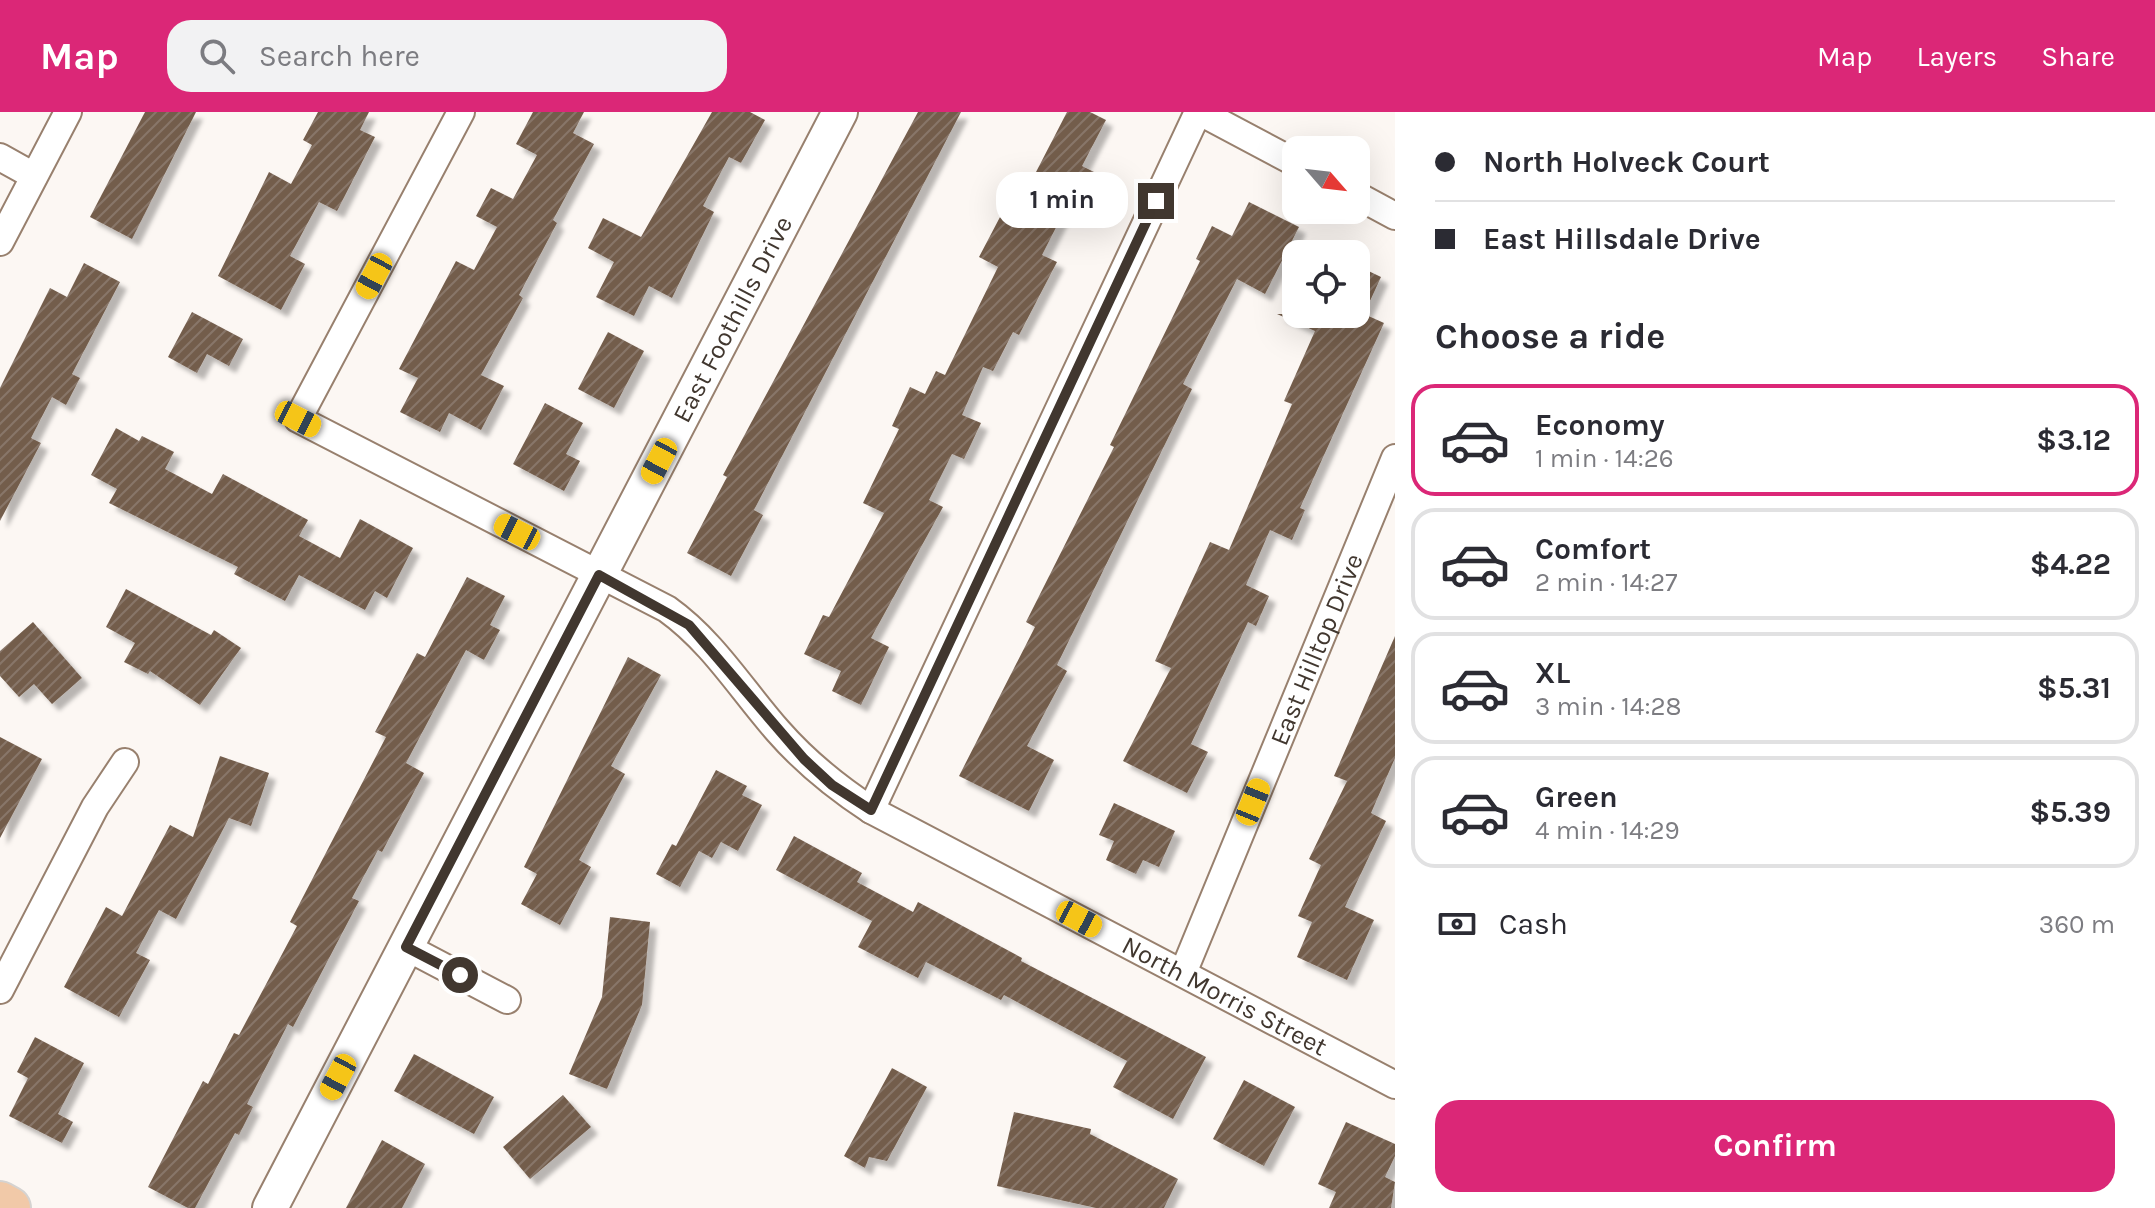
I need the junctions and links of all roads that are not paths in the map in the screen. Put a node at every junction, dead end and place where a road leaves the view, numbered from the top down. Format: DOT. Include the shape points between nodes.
graph roads {
  1 [pos="68,112"];
  2 [pos="461,112"];
  3 [pos="840,112"];
  4 [pos="1199,112"];
  5 [pos="1282,156"];
  6 [pos="0,157"];
  7 [pos="34,176"];
  8 [pos="1370,203"];
  9 [pos="1395,216"];
  10 [pos="0,242"];
  11 [pos="1395,458"];
  12 [pos="599,575"];
  13 [pos="125,762"];
  14 [pos="871,810"];
  15 [pos="406,947"];
  16 [pos="1183,973"];
  17 [pos="0,990"];
  18 [pos="507,1000"];
  19 [pos="1395,1085"];
  20 [pos="0,1203"];
  21 [pos="9,1208"];
  22 [pos="270,1208"];
  1 -- 7 [label="street"];
  2 -- 12 [label="street, North Morris Street" via="298,419"];
  3 -- 12 [label="street, East Foothills Drive"];
  4 -- 5 [label="street"];
  4 -- 14 [label="street"];
  6 -- 7 [label="street"];
  7 -- 10 [label="street"];
  8 -- 9 [label="street"];
  11 -- 16 [label="street, East Hilltop Drive"];
  12 -- 14 [label="street, North Morris Street" via="689,625 804,759"];
  12 -- 15 [label="street, East Foothills Drive"];
  13 -- 17 [label="street" via="95,807"];
  14 -- 16 [label="street, North Morris Street"];
  15 -- 18 [label="street"];
  15 -- 22 [label="street, East Foothills Drive"];
  16 -- 19 [label="street, North Morris Street"];
  20 -- 21 [label="main road"];
}
